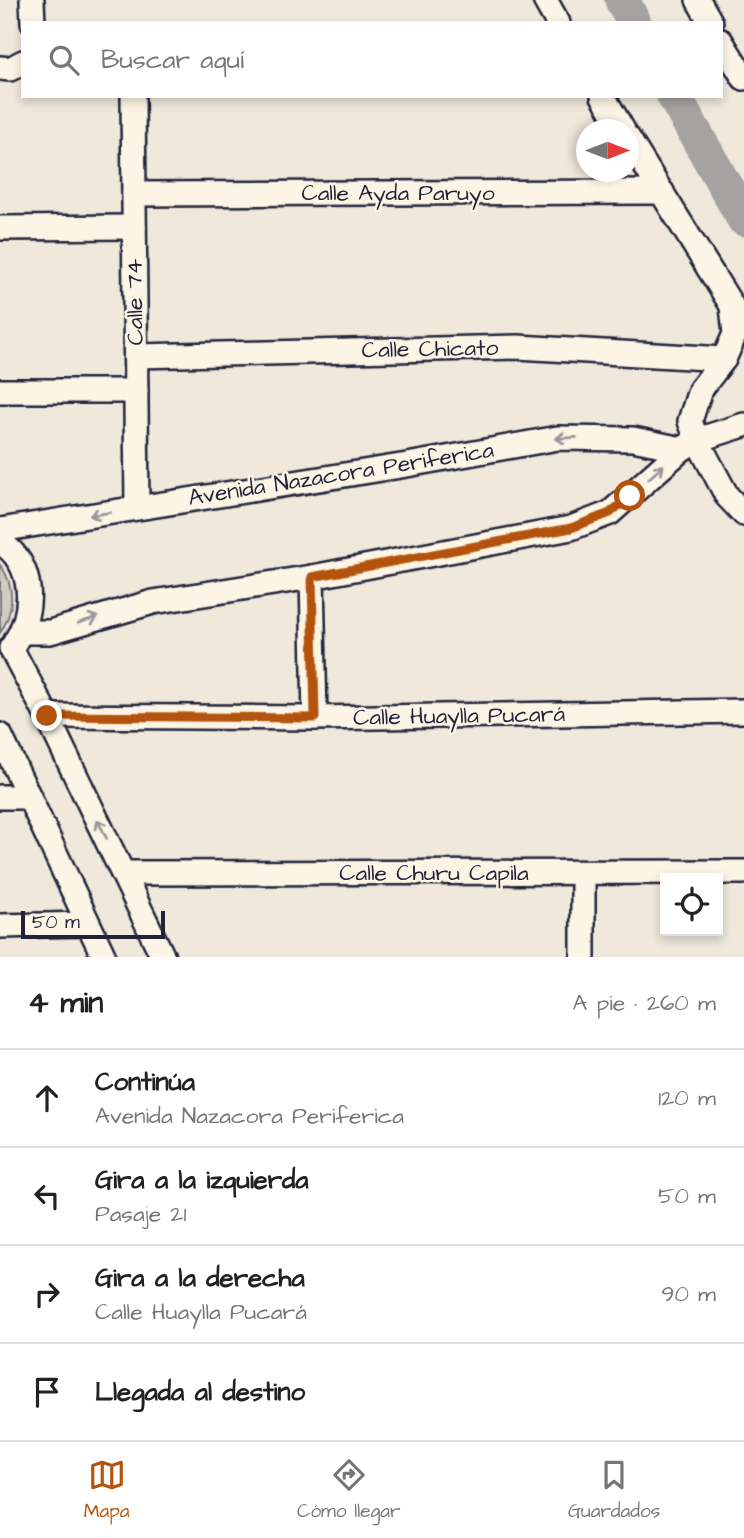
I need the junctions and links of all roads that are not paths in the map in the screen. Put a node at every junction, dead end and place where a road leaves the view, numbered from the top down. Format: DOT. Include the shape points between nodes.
graph roads {
  1 [pos="32,0"];
  2 [pos="545,0"];
  3 [pos="698,0"];
  4 [pos="33,21"];
  5 [pos="557,21"];
  6 [pos="709,21"];
  7 [pos="731,48"];
  8 [pos="21,63"];
  9 [pos="0,68"];
  10 [pos="744,78"];
  11 [pos="133,98"];
  12 [pos="604,98"];
  13 [pos="617,119"];
  14 [pos="639,155"];
  15 [pos="662,192"];
  16 [pos="134,194"];
  17 [pos="134,227"];
  18 [pos="0,228"];
  19 [pos="136,356"];
  20 [pos="724,359"];
  21 [pos="0,391"];
  22 [pos="136,391"];
  23 [pos="744,425"];
  24 [pos="690,444"];
  25 [pos="137,508"];
  26 [pos="744,514"];
  27 [pos="0,530"];
  28 [pos="0,542"];
  29 [pos="312,577"];
  30 [pos="11,645"];
  31 [pos="744,712"];
  32 [pos="47,716"];
  33 [pos="315,718"];
  34 [pos="0,735"];
  35 [pos="0,797"];
  36 [pos="29,797"];
  37 [pos="744,872"];
  38 [pos="123,873"];
  39 [pos="583,874"];
  40 [pos="87,924"];
  41 [pos="0,926"];
  42 [pos="104,957"];
  43 [pos="163,957"];
  44 [pos="583,957"];
  1 -- 4 [label="street"];
  2 -- 5 [label="street"];
  3 -- 6 [label="street"];
  7 -- 10 [label="street"];
  8 -- 9 [label="street"];
  11 -- 16 [label="street, Calle 74"];
  12 -- 13 [label="street"];
  14 -- 15 [label="street"];
  15 -- 16 [label="street, Calle Ayda Paruyo"];
  15 -- 20 [label="street" via="732,306 735,334"];
  16 -- 17 [label="street, Calle 74"];
  17 -- 18 [label="street"];
  17 -- 19 [label="street, Calle 74"];
  19 -- 20 [label="street, Calle Chicato" via="517,347"];
  19 -- 22 [label="street, Calle 74"];
  20 -- 24 [label="street" via="700,390 690,421"];
  21 -- 22 [label="street"];
  22 -- 25 [label="street, Calle 74"];
  23 -- 24 [label="street, Avenida Nazacora Periferica"];
  24 -- 25 [label="street, Avenida Nazacora Periferica, one-way" via="558,438"];
  24 -- 26 [label="street"];
  29 -- 24 [label="street, Avenida Nazacora Periferica, one-way" via="571,528 610,513"];
  25 -- 27 [label="street, Avenida Nazacora Periferica, one-way"];
  28 -- 30 [label="street" via="21,564 29,586 29,609"];
  30 -- 29 [label="street, Avenida Nazacora Periferica, one-way" via="153,602"];
  29 -- 33 [label="street"];
  30 -- 32 [label="street"];
  31 -- 33 [label="street, Calle Huaylla Pucará"];
  32 -- 33 [label="street, Calle Huaylla Pucará"];
  38 -- 32 [label="street, one-way"];
  34 -- 36 [label="street"];
  35 -- 36 [label="street"];
  36 -- 40 [label="street"];
  37 -- 39 [label="street, Calle Churu Capila"];
  38 -- 39 [label="street, Calle Churu Capila"];
  38 -- 43 [label="street"];
  39 -- 44 [label="street"];
  40 -- 41 [label="street"];
  40 -- 42 [label="street"];
}
